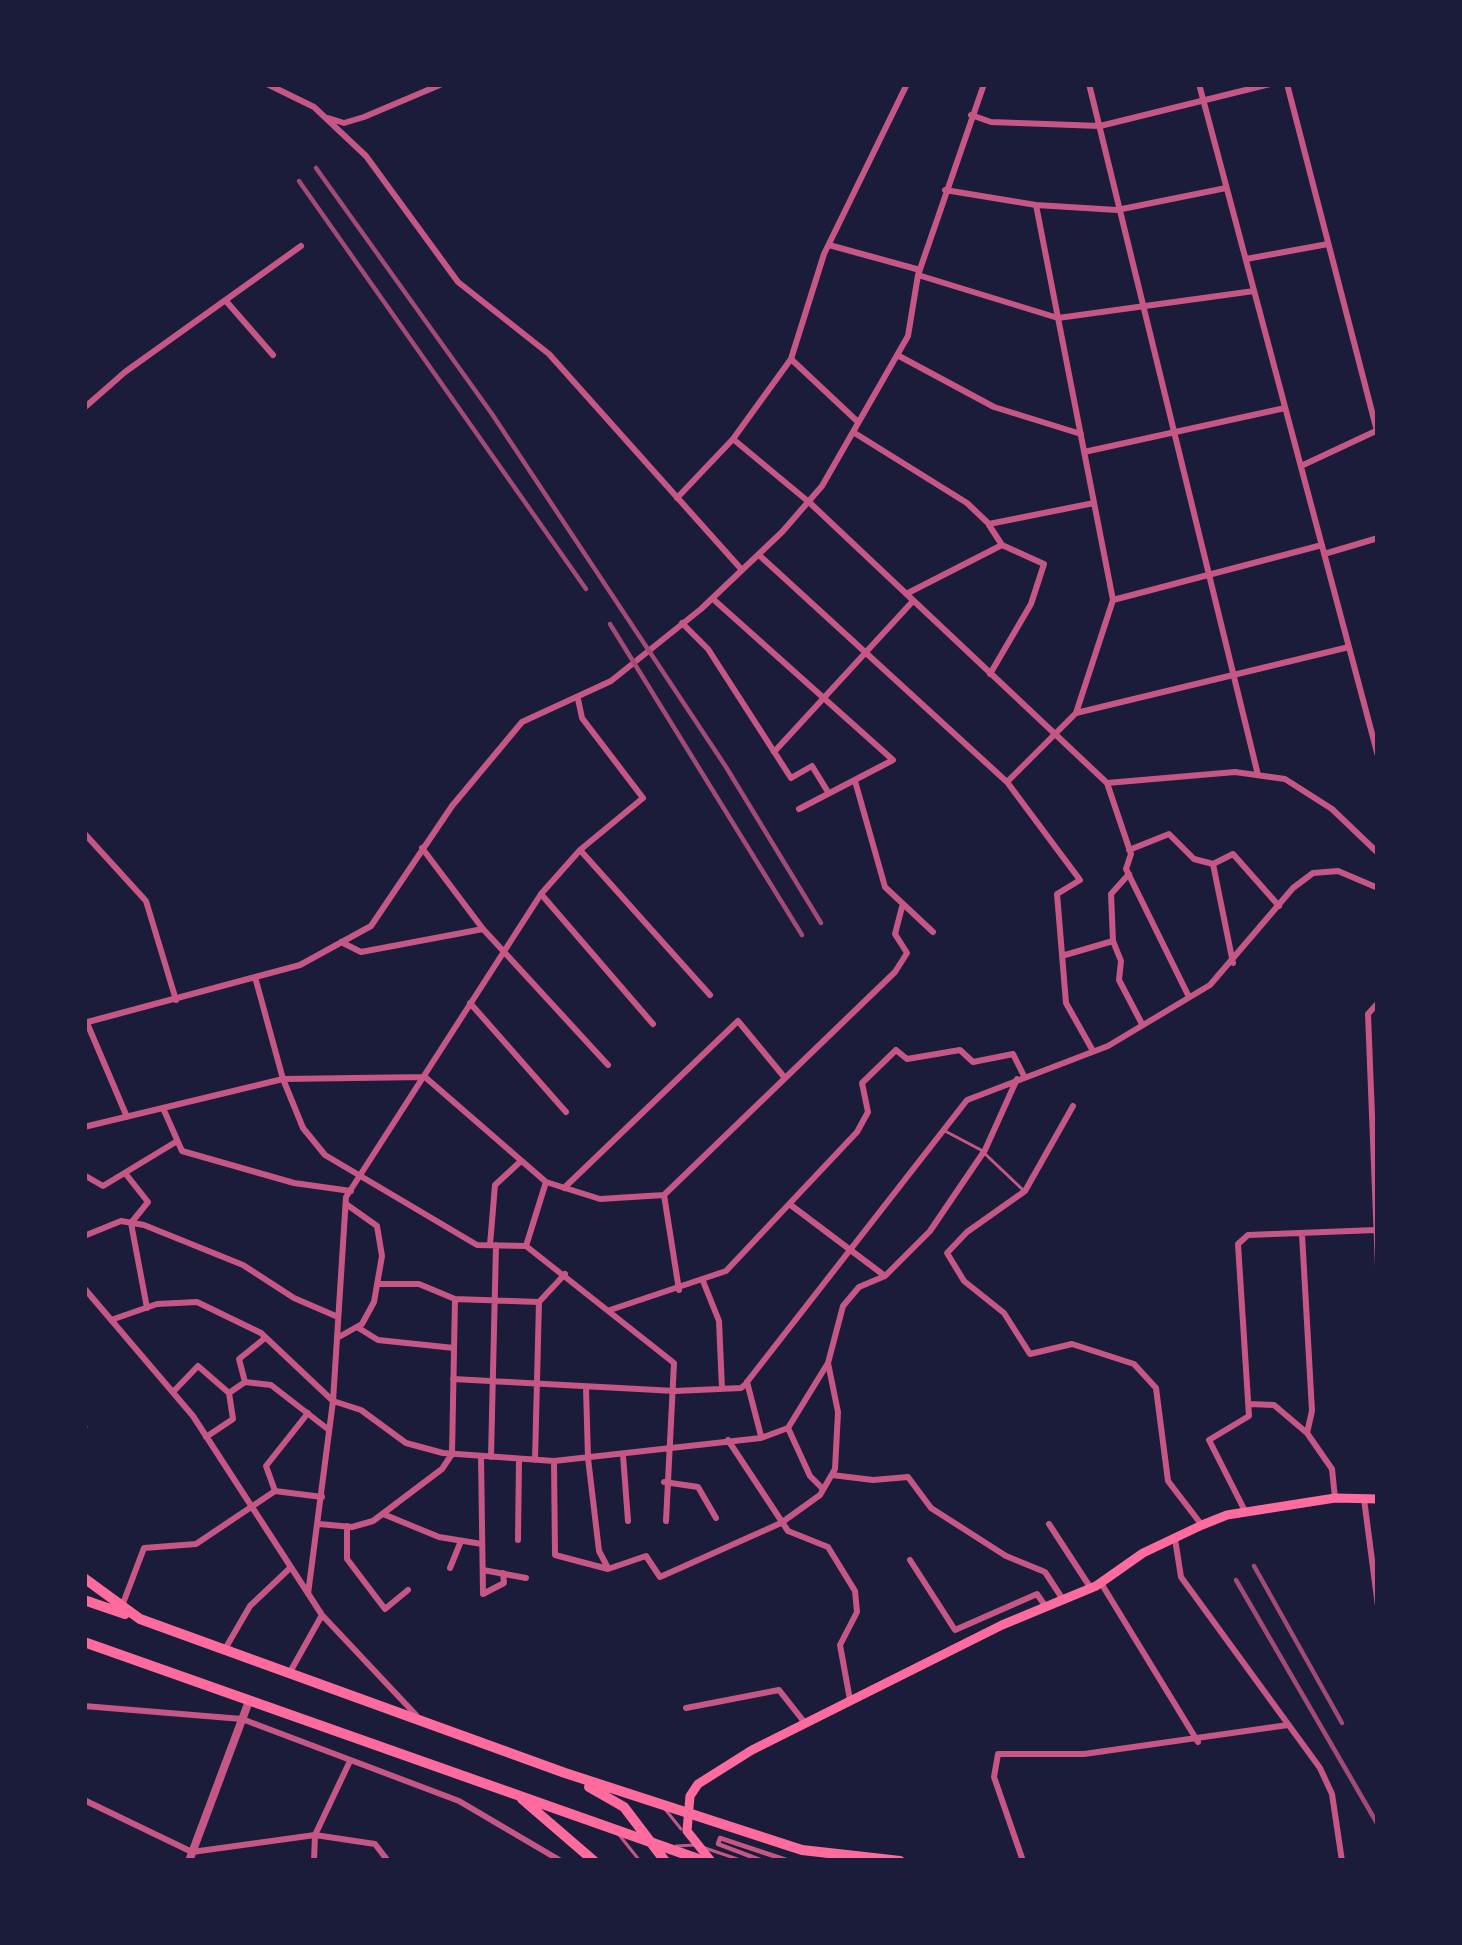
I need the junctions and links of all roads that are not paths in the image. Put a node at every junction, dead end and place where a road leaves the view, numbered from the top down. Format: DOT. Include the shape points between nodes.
graph roads {
  1 [pos="267,84"];
  2 [pos="442,84"];
  3 [pos="907,84"];
  4 [pos="984,84"];
  5 [pos="1089,84"];
  6 [pos="1199,84"];
  7 [pos="1270,84"];
  8 [pos="1287,84"];
  9 [pos="1204,100"];
  10 [pos="970,115"];
  11 [pos="323,116"];
  12 [pos="1100,126"];
  13 [pos="1227,188"];
  14 [pos="945,190"];
  15 [pos="1036,205"];
  16 [pos="1118,210"];
  17 [pos="1328,244"];
  18 [pos="829,245"];
  19 [pos="301,246"];
  20 [pos="1246,259"];
  21 [pos="919,272"];
  22 [pos="1254,291"];
  23 [pos="226,301"];
  24 [pos="1141,307"];
  25 [pos="1058,318"];
  26 [pos="273,355"];
  27 [pos="899,356"];
  28 [pos="791,359"];
  29 [pos="1285,408"];
  30 [pos="84,409"];
  31 [pos="858,422"];
  32 [pos="853,432"];
  33 [pos="1173,432"];
  34 [pos="1377,432"];
  35 [pos="1081,434"];
  36 [pos="734,439"];
  37 [pos="1084,452"];
  38 [pos="1301,466"];
  39 [pos="677,498"];
  40 [pos="810,503"];
  41 [pos="1094,503"];
  42 [pos="989,524"];
  43 [pos="1378,538"];
  44 [pos="1002,545"];
  45 [pos="1323,550"];
  46 [pos="759,555"];
  47 [pos="742,570"];
  48 [pos="1209,575"];
  49 [pos="905,594"];
  50 [pos="713,598"];
  51 [pos="1113,600"];
  52 [pos="913,601"];
  53 [pos="682,623"];
  54 [pos="1349,647"];
  55 [pos="867,653"];
  56 [pos="990,674"];
  57 [pos="1234,676"];
  58 [pos="578,699"];
  59 [pos="824,699"];
  60 [pos="1076,713"];
  61 [pos="1054,734"];
  62 [pos="775,752"];
  63 [pos="1378,756"];
  64 [pos="1258,775"];
  65 [pos="855,781"];
  66 [pos="1007,782"];
  67 [pos="1107,783"];
  68 [pos="828,792"];
  69 [pos="799,808"];
  70 [pos="84,833"];
  71 [pos="95,843"];
  72 [pos="422,848"];
  73 [pos="580,850"];
  74 [pos="1129,850"];
  75 [pos="84,851"];
  76 [pos="1378,853"];
  77 [pos="1213,864"];
  78 [pos="1129,874"];
  79 [pos="1378,888"];
  80 [pos="541,895"];
  81 [pos="1279,906"];
  82 [pos="902,907"];
  83 [pos="483,929"];
  84 [pos="933,932"];
  85 [pos="1113,940"];
  86 [pos="341,942"];
  87 [pos="500,950"];
  88 [pos="1064,956"];
  89 [pos="1233,963"];
  90 [pos="255,977"];
  91 [pos="710,995"];
  92 [pos="1189,997"];
  93 [pos="176,1000"];
  94 [pos="470,1003"];
  95 [pos="1378,1003"];
  96 [pos="86,1023"];
  97 [pos="652,1024"];
  98 [pos="1143,1025"];
  99 [pos="1093,1051"];
  100 [pos="608,1065"];
  101 [pos="425,1077"];
  102 [pos="1021,1077"];
  103 [pos="785,1078"];
  104 [pos="283,1079"];
  105 [pos="1073,1106"];
  106 [pos="163,1108"];
  107 [pos="566,1112"];
  108 [pos="127,1117"];
  109 [pos="84,1127"];
  110 [pos="943,1130"];
  111 [pos="175,1142"];
  112 [pos="982,1156"];
  113 [pos="1374,1158"];
  114 [pos="520,1161"];
  115 [pos="125,1172"];
  116 [pos="84,1175"];
  117 [pos="362,1178"];
  118 [pos="546,1182"];
  119 [pos="562,1189"];
  120 [pos="351,1191"];
  121 [pos="1025,1192"];
  122 [pos="664,1195"];
  123 [pos="346,1204"];
  124 [pos="791,1206"];
  125 [pos="131,1223"];
  126 [pos="1376,1230"];
  127 [pos="1302,1233"];
  128 [pos="84,1236"];
  129 [pos="494,1245"];
  130 [pos="526,1246"];
  131 [pos="844,1251"];
  132 [pos="1378,1267"];
  133 [pos="566,1274"];
  134 [pos="885,1276"];
  135 [pos="703,1281"];
  136 [pos="377,1284"];
  137 [pos="84,1288"];
  138 [pos="679,1290"];
  139 [pos="455,1299"];
  140 [pos="493,1300"];
  141 [pos="539,1302"];
  142 [pos="147,1308"];
  143 [pos="610,1310"];
  144 [pos="338,1317"];
  145 [pos="111,1320"];
  146 [pos="357,1327"];
  147 [pos="266,1337"];
  148 [pos="337,1338"];
  149 [pos="454,1348"];
  150 [pos="828,1363"];
  151 [pos="453,1379"];
  152 [pos="490,1380"];
  153 [pos="245,1382"];
  154 [pos="747,1382"];
  155 [pos="539,1386"];
  156 [pos="586,1388"];
  157 [pos="722,1389"];
  158 [pos="675,1391"];
  159 [pos="173,1392"];
  160 [pos="229,1393"];
  161 [pos="333,1401"];
  162 [pos="1248,1404"];
  163 [pos="308,1413"];
  164 [pos="788,1428"];
  165 [pos="329,1430"];
  166 [pos="1307,1433"];
  167 [pos="206,1437"];
  168 [pos="761,1438"];
  169 [pos="728,1440"];
  170 [pos="665,1447"];
  171 [pos="452,1454"];
  172 [pos="623,1455"];
  173 [pos="481,1456"];
  174 [pos="491,1456"];
  175 [pos="588,1458"];
  176 [pos="519,1459"];
  177 [pos="535,1460"];
  178 [pos="554,1461"];
  179 [pos="832,1475"];
  180 [pos="664,1482"];
  181 [pos="824,1489"];
  182 [pos="274,1491"];
  183 [pos="322,1497"];
  184 [pos="1334,1498"];
  185 [pos="1364,1499"];
  186 [pos="1378,1499"];
  187 [pos="247,1506"];
  188 [pos="1246,1512"];
  189 [pos="383,1514"];
  190 [pos="716,1518"];
  191 [pos="628,1521"];
  192 [pos="666,1521"];
  193 [pos="781,1523"];
  194 [pos="318,1524"];
  195 [pos="1049,1524"];
  196 [pos="1202,1525"];
  197 [pos="347,1526"];
  198 [pos="1175,1539"];
  199 [pos="461,1540"];
  200 [pos="518,1540"];
  201 [pos="482,1544"];
  202 [pos="910,1560"];
  203 [pos="450,1568"];
  204 [pos="289,1569"];
  205 [pos="608,1569"];
  206 [pos="483,1570"];
  207 [pos="503,1574"];
  208 [pos="84,1578"];
  209 [pos="526,1578"];
  210 [pos="1096,1585"];
  211 [pos="408,1590"];
  212 [pos="308,1594"];
  213 [pos="84,1600"];
  214 [pos="1063,1600"];
  215 [pos="122,1606"];
  216 [pos="1378,1606"];
  217 [pos="1046,1607"];
  218 [pos="322,1616"];
  219 [pos="140,1619"];
  220 [pos="84,1642"];
  221 [pos="225,1649"];
  222 [pos="290,1672"];
  223 [pos="850,1700"];
  224 [pos="249,1701"];
  225 [pos="84,1706"];
  226 [pos="686,1708"];
  227 [pos="419,1718"];
  228 [pos="242,1719"];
  229 [pos="805,1723"];
  230 [pos="1288,1725"];
  231 [pos="1198,1742"];
  232 [pos="350,1761"];
  233 [pos="565,1773"];
  234 [pos="515,1793"];
  235 [pos="84,1800"];
  236 [pos="662,1806"];
  237 [pos="685,1814"];
  238 [pos="594,1818"];
  239 [pos="315,1835"];
  240 [pos="694,1844"];
  241 [pos="661,1845"];
  242 [pos="191,1857"];
  243 [pos="314,1861"];
  244 [pos="388,1861"];
  245 [pos="561,1861"];
  246 [pos="594,1861"];
  247 [pos="640,1861"];
  248 [pos="665,1861"];
  249 [pos="707,1861"];
  250 [pos="743,1861"];
  251 [pos="764,1861"];
  252 [pos="789,1861"];
  253 [pos="900,1861"];
  254 [pos="1023,1861"];
  255 [pos="1342,1861"];
  1 -- 11 [label="street"];
  2 -- 11 [label="street" via="344,123"];
  3 -- 18 [label="street"];
  4 -- 10 [label="street"];
  5 -- 12 [label="street"];
  6 -- 9 [label="street"];
  7 -- 9 [label="street"];
  8 -- 17 [label="street"];
  9 -- 12 [label="street"];
  9 -- 13 [label="street"];
  10 -- 12 [label="street"];
  10 -- 14 [label="street"];
  11 -- 39 [label="street" via="365,156 458,282 548,355"];
  12 -- 16 [label="street"];
  13 -- 16 [label="street"];
  13 -- 20 [label="street"];
  14 -- 15 [label="street"];
  14 -- 21 [label="street"];
  15 -- 16 [label="street"];
  15 -- 25 [label="street"];
  16 -- 24 [label="street"];
  17 -- 20 [label="street"];
  17 -- 34 [label="street"];
  18 -- 21 [label="street"];
  18 -- 28 [label="street"];
  19 -- 23 [label="street"];
  20 -- 22 [label="street"];
  21 -- 25 [label="street"];
  21 -- 27 [label="street"];
  22 -- 24 [label="street"];
  22 -- 29 [label="street"];
  23 -- 26 [label="street"];
  23 -- 30 [label="street"];
  24 -- 25 [label="street"];
  24 -- 33 [label="street"];
  25 -- 35 [label="street"];
  27 -- 31 [label="street"];
  27 -- 35 [label="street" via="994,407"];
  28 -- 31 [label="street"];
  28 -- 36 [label="street"];
  29 -- 33 [label="street"];
  29 -- 38 [label="street"];
  31 -- 32 [label="street"];
  32 -- 40 [label="street"];
  32 -- 42 [label="street"];
  33 -- 37 [label="street"];
  33 -- 48 [label="street"];
  34 -- 38 [label="street"];
  35 -- 37 [label="street"];
  36 -- 39 [label="street"];
  36 -- 40 [label="street"];
  37 -- 41 [label="street"];
  38 -- 45 [label="street"];
  39 -- 47 [label="street"];
  40 -- 46 [label="street"];
  40 -- 49 [label="street"];
  41 -- 42 [label="street"];
  41 -- 51 [label="street"];
  42 -- 44 [label="street"];
  43 -- 45 [label="street"];
  44 -- 49 [label="street"];
  44 -- 56 [label="street" via="1044,564"];
  45 -- 48 [label="street"];
  45 -- 54 [label="street"];
  46 -- 47 [label="street"];
  46 -- 55 [label="street"];
  47 -- 50 [label="street"];
  48 -- 51 [label="street"];
  48 -- 57 [label="street"];
  49 -- 52 [label="street"];
  50 -- 53 [label="street"];
  50 -- 59 [label="street"];
  51 -- 60 [label="street"];
  52 -- 55 [label="street"];
  52 -- 56 [label="street"];
  53 -- 58 [label="street"];
  53 -- 62 [label="street"];
  54 -- 57 [label="street"];
  54 -- 63 [label="street"];
  55 -- 59 [label="street"];
  55 -- 66 [label="street"];
  56 -- 61 [label="street"];
  57 -- 60 [label="street"];
  57 -- 64 [label="street"];
  58 -- 72 [label="street" via="522,722"];
  58 -- 73 [label="street" via="583,718 643,798"];
  59 -- 62 [label="street"];
  59 -- 65 [label="street" via="893,760"];
  60 -- 61 [label="street"];
  61 -- 66 [label="street"];
  61 -- 67 [label="street"];
  62 -- 68 [label="street" via="791,778 812,766"];
  64 -- 67 [label="street"];
  64 -- 76 [label="street" via="1286,778"];
  65 -- 68 [label="street"];
  65 -- 82 [label="street" via="885,887"];
  66 -- 88 [label="street" via="1080,880 1058,894"];
  67 -- 74 [label="street"];
  68 -- 69 [label="street"];
  70 -- 71 [label="street"];
  71 -- 75 [label="street"];
  71 -- 93 [label="street" via="146,901"];
  72 -- 83 [label="street"];
  72 -- 86 [label="street" via="371,926"];
  73 -- 80 [label="street"];
  73 -- 91 [label="street"];
  74 -- 77 [label="street" via="1169,834 1194,859"];
  74 -- 78 [label="street"];
  77 -- 81 [label="street" via="1233,854"];
  77 -- 89 [label="street"];
  78 -- 85 [label="street" via="1111,894"];
  78 -- 92 [label="street"];
  79 -- 81 [label="street" via="1338,871 1313,873"];
  80 -- 87 [label="street"];
  80 -- 97 [label="street"];
  81 -- 89 [label="street"];
  82 -- 84 [label="street"];
  82 -- 103 [label="street" via="895,934 907,953 895,972"];
  83 -- 86 [label="street" via="361,952"];
  83 -- 87 [label="street"];
  85 -- 88 [label="street"];
  85 -- 98 [label="street" via="1119,980"];
  86 -- 90 [label="street"];
  87 -- 94 [label="street"];
  87 -- 100 [label="street"];
  88 -- 99 [label="street" via="1066,1003"];
  89 -- 92 [label="street"];
  90 -- 93 [label="street"];
  90 -- 104 [label="street"];
  92 -- 98 [label="street"];
  93 -- 96 [label="street"];
  94 -- 101 [label="street"];
  94 -- 107 [label="street"];
  95 -- 113 [label="street" via="1368,1014"];
  96 -- 108 [label="street"];
  98 -- 99 [label="street"];
  99 -- 102 [label="street"];
  101 -- 104 [label="street"];
  101 -- 114 [label="street"];
  101 -- 117 [label="street"];
  102 -- 110 [label="street" via="968,1100"];
  102 -- 112 [label="street"];
  102 -- 124 [label="street" via="1013,1054 973,1062 960,1050 907,1059 896,1050 862,1083 868,1112 857,1132"];
  103 -- 119 [label="street" via="738,1021"];
  103 -- 122 [label="street"];
  104 -- 106 [label="street"];
  104 -- 117 [label="street" via="303,1128 325,1155"];
  105 -- 121 [label="street"];
  106 -- 108 [label="street"];
  106 -- 111 [label="street"];
  108 -- 109 [label="street"];
  110 -- 112 [label="lane"];
  110 -- 131 [label="street"];
  111 -- 115 [label="street"];
  111 -- 120 [label="street" via="182,1151 294,1183"];
  112 -- 121 [label="lane"];
  112 -- 134 [label="street" via="930,1231"];
  113 -- 126 [label="street"];
  114 -- 118 [label="street"];
  114 -- 129 [label="street" via="495,1185"];
  115 -- 116 [label="street" via="104,1186"];
  115 -- 125 [label="street" via="148,1202"];
  117 -- 120 [label="street"];
  117 -- 129 [label="street" via="429,1221"];
  118 -- 119 [label="street"];
  118 -- 130 [label="street"];
  119 -- 122 [label="street" via="600,1199"];
  120 -- 123 [label="street"];
  121 -- 196 [label="street" via="947,1253 1030,1354 1072,1344 1134,1364 1156,1388 1168,1480"];
  122 -- 138 [label="street"];
  123 -- 136 [label="street" via="377,1226"];
  123 -- 144 [label="street"];
  124 -- 131 [label="street"];
  124 -- 135 [label="street" via="726,1271"];
  125 -- 128 [label="street"];
  125 -- 142 [label="street"];
  125 -- 144 [label="street" via="188,1240"];
  126 -- 127 [label="street"];
  126 -- 132 [label="street"];
  127 -- 162 [label="street" via="1248,1234 1238,1244"];
  127 -- 166 [label="street"];
  129 -- 130 [label="street"];
  129 -- 140 [label="street"];
  130 -- 133 [label="street"];
  131 -- 134 [label="street"];
  131 -- 154 [label="street"];
  133 -- 141 [label="street"];
  133 -- 143 [label="street"];
  134 -- 150 [label="street" via="843,1306"];
  135 -- 138 [label="street"];
  135 -- 157 [label="street" via="719,1321"];
  136 -- 139 [label="street" via="419,1284"];
  136 -- 146 [label="street"];
  137 -- 145 [label="street"];
  138 -- 143 [label="street"];
  139 -- 140 [label="street"];
  139 -- 149 [label="street"];
  140 -- 141 [label="street"];
  140 -- 152 [label="street"];
  141 -- 155 [label="street"];
  142 -- 145 [label="street"];
  142 -- 147 [label="street" via="197,1302"];
  143 -- 158 [label="street" via="674,1363"];
  144 -- 148 [label="street"];
  145 -- 159 [label="street"];
  146 -- 148 [label="street"];
  146 -- 149 [label="street" via="378,1340"];
  147 -- 153 [label="street" via="239,1359"];
  147 -- 161 [label="street"];
  148 -- 161 [label="street"];
  149 -- 151 [label="street"];
  150 -- 164 [label="street"];
  150 -- 179 [label="street" via="838,1412"];
  151 -- 152 [label="street"];
  151 -- 171 [label="street"];
  152 -- 155 [label="street"];
  152 -- 174 [label="street"];
  153 -- 160 [label="street"];
  153 -- 163 [label="street" via="271,1385"];
  154 -- 157 [label="street"];
  154 -- 168 [label="street"];
  155 -- 156 [label="street"];
  155 -- 177 [label="street"];
  156 -- 158 [label="street"];
  156 -- 175 [label="street"];
  157 -- 158 [label="street"];
  158 -- 170 [label="street"];
  159 -- 160 [label="street" via="198,1366"];
  159 -- 167 [label="street"];
  160 -- 167 [label="street" via="232,1419"];
  161 -- 165 [label="street"];
  161 -- 171 [label="street" via="361,1410 406,1443"];
  162 -- 166 [label="street" via="1274,1405"];
  162 -- 188 [label="street" via="1249,1416 1208,1440"];
  163 -- 165 [label="street"];
  163 -- 182 [label="street" via="266,1466"];
  164 -- 168 [label="street"];
  164 -- 181 [label="street"];
  165 -- 183 [label="street"];
  166 -- 184 [label="street" via="1332,1469"];
  167 -- 187 [label="street"];
  168 -- 169 [label="street"];
  169 -- 170 [label="street"];
  169 -- 193 [label="street"];
  170 -- 172 [label="street"];
  170 -- 180 [label="street"];
  171 -- 173 [label="street"];
  171 -- 189 [label="street"];
  172 -- 175 [label="street"];
  172 -- 191 [label="street"];
  173 -- 174 [label="street"];
  173 -- 201 [label="street"];
  174 -- 176 [label="street"];
  175 -- 178 [label="street"];
  175 -- 205 [label="street"];
  176 -- 177 [label="street"];
  176 -- 200 [label="street"];
  177 -- 178 [label="street"];
  178 -- 205 [label="street" via="555,1555"];
  179 -- 181 [label="street"];
  179 -- 214 [label="street" via="908,1477 931,1508 1045,1572"];
  180 -- 190 [label="street" via="698,1486"];
  180 -- 192 [label="street"];
  181 -- 193 [label="street"];
  182 -- 183 [label="street"];
  182 -- 187 [label="street"];
  183 -- 194 [label="street"];
  184 -- 185 [label="main road"];
  184 -- 188 [label="main road"];
  185 -- 186 [label="main road"];
  185 -- 216 [label="street"];
  187 -- 204 [label="street"];
  187 -- 215 [label="street" via="196,1544 144,1548"];
  188 -- 196 [label="main road"];
  189 -- 197 [label="street"];
  189 -- 199 [label="street"];
  193 -- 205 [label="street" via="660,1577 646,1556"];
  193 -- 223 [label="street" via="828,1547 856,1591 857,1612 840,1646"];
  194 -- 197 [label="street"];
  194 -- 212 [label="street"];
  195 -- 210 [label="street"];
  196 -- 198 [label="main road"];
  197 -- 211 [label="street" via="347,1558 385,1609"];
  198 -- 210 [label="main road"];
  198 -- 230 [label="street" via="1181,1577"];
  199 -- 201 [label="street"];
  199 -- 203 [label="street"];
  201 -- 206 [label="street"];
  202 -- 217 [label="street" via="955,1630 1037,1594"];
  204 -- 212 [label="street"];
  204 -- 221 [label="street" via="250,1606"];
  206 -- 207 [label="street"];
  206 -- 207 [label="street" via="483,1594 504,1583"];
  207 -- 209 [label="street"];
  208 -- 215 [label="main road"];
  210 -- 214 [label="main road"];
  210 -- 231 [label="street"];
  212 -- 218 [label="street"];
  213 -- 219 [label="main road"];
  214 -- 217 [label="main road"];
  215 -- 219 [label="main road"];
  217 -- 223 [label="main road"];
  218 -- 222 [label="street"];
  218 -- 227 [label="street"];
  219 -- 221 [label="main road"];
  220 -- 224 [label="main road"];
  221 -- 222 [label="main road"];
  222 -- 227 [label="main road"];
  223 -- 229 [label="main road"];
  224 -- 228 [label="street"];
  224 -- 234 [label="main road"];
  225 -- 228 [label="street"];
  226 -- 229 [label="street" via="779,1690"];
  227 -- 233 [label="main road"];
  228 -- 232 [label="street"];
  228 -- 242 [label="street"];
  229 -- 237 [label="main road" via="698,1784"];
  230 -- 231 [label="street"];
  230 -- 255 [label="street" via="1332,1793"];
  231 -- 254 [label="street" via="998,1754 994,1777"];
  232 -- 239 [label="street"];
  232 -- 245 [label="street" via="459,1802"];
  233 -- 236 [label="main road"];
  233 -- 241 [label="main road" via="624,1807"];
  234 -- 238 [label="main road"];
  234 -- 246 [label="main road"];
  235 -- 242 [label="street"];
  236 -- 237 [label="main road"];
  236 -- 240 [label="lane"];
  237 -- 240 [label="main road"];
  237 -- 253 [label="main road" via="802,1850"];
  238 -- 241 [label="main road"];
  238 -- 247 [label="lane"];
  239 -- 242 [label="street"];
  239 -- 243 [label="street"];
  239 -- 244 [label="street" via="375,1844"];
  240 -- 241 [label="lane"];
  240 -- 249 [label="main road"];
  240 -- 250 [label="lane"];
  241 -- 248 [label="main road"];
  241 -- 249 [label="main road"];
  251 -- 252 [label="street" via="716,1841"];
}
